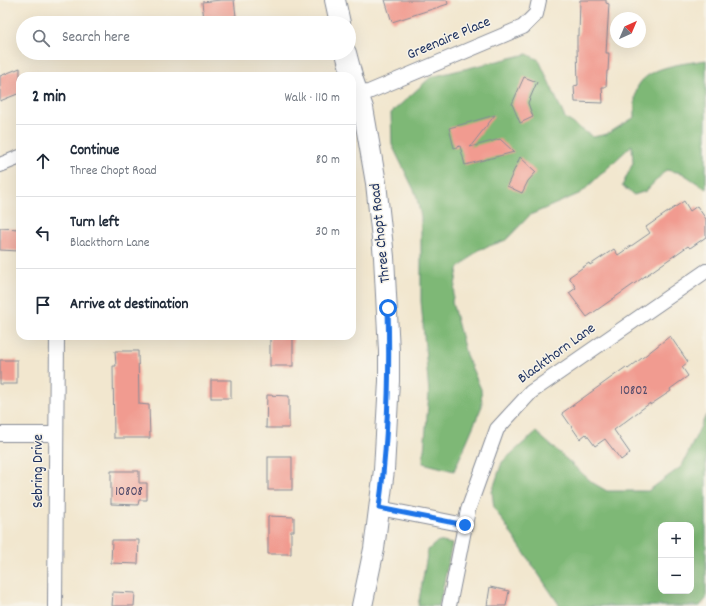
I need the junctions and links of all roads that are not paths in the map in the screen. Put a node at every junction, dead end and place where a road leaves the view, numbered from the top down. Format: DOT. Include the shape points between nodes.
graph roads {
  1 [pos="335,0"];
  2 [pos="540,0"];
  3 [pos="338,16"];
  4 [pos="348,60"];
  5 [pos="351,72"];
  6 [pos="356,96"];
  7 [pos="16,158"];
  8 [pos="0,165"];
  9 [pos="706,271"];
  10 [pos="56,340"];
  11 [pos="0,434"];
  12 [pos="56,434"];
  13 [pos="379,508"];
  14 [pos="465,525"];
  15 [pos="55,606"];
  16 [pos="362,606"];
  17 [pos="449,606"];
  1 -- 3 [label="main road"];
  2 -- 6 [label="street, Greenaire Place" via="536,14 523,27"];
  4 -- 5 [label="main road, Three Chopt Road"];
  6 -- 13 [label="main road, Three Chopt Road" via="364,108 376,183 388,308 388,412"];
  7 -- 8 [label="street"];
  9 -- 14 [label="street, Blackthorn Lane" via="531,392 497,429"];
  10 -- 12 [label="street, Sebring Drive"];
  11 -- 12 [label="street"];
  12 -- 15 [label="street, Sebring Drive"];
  13 -- 14 [label="street"];
  13 -- 16 [label="main road, Three Chopt Road" via="374,550"];
  14 -- 17 [label="street, Blackthorn Lane"];
}
